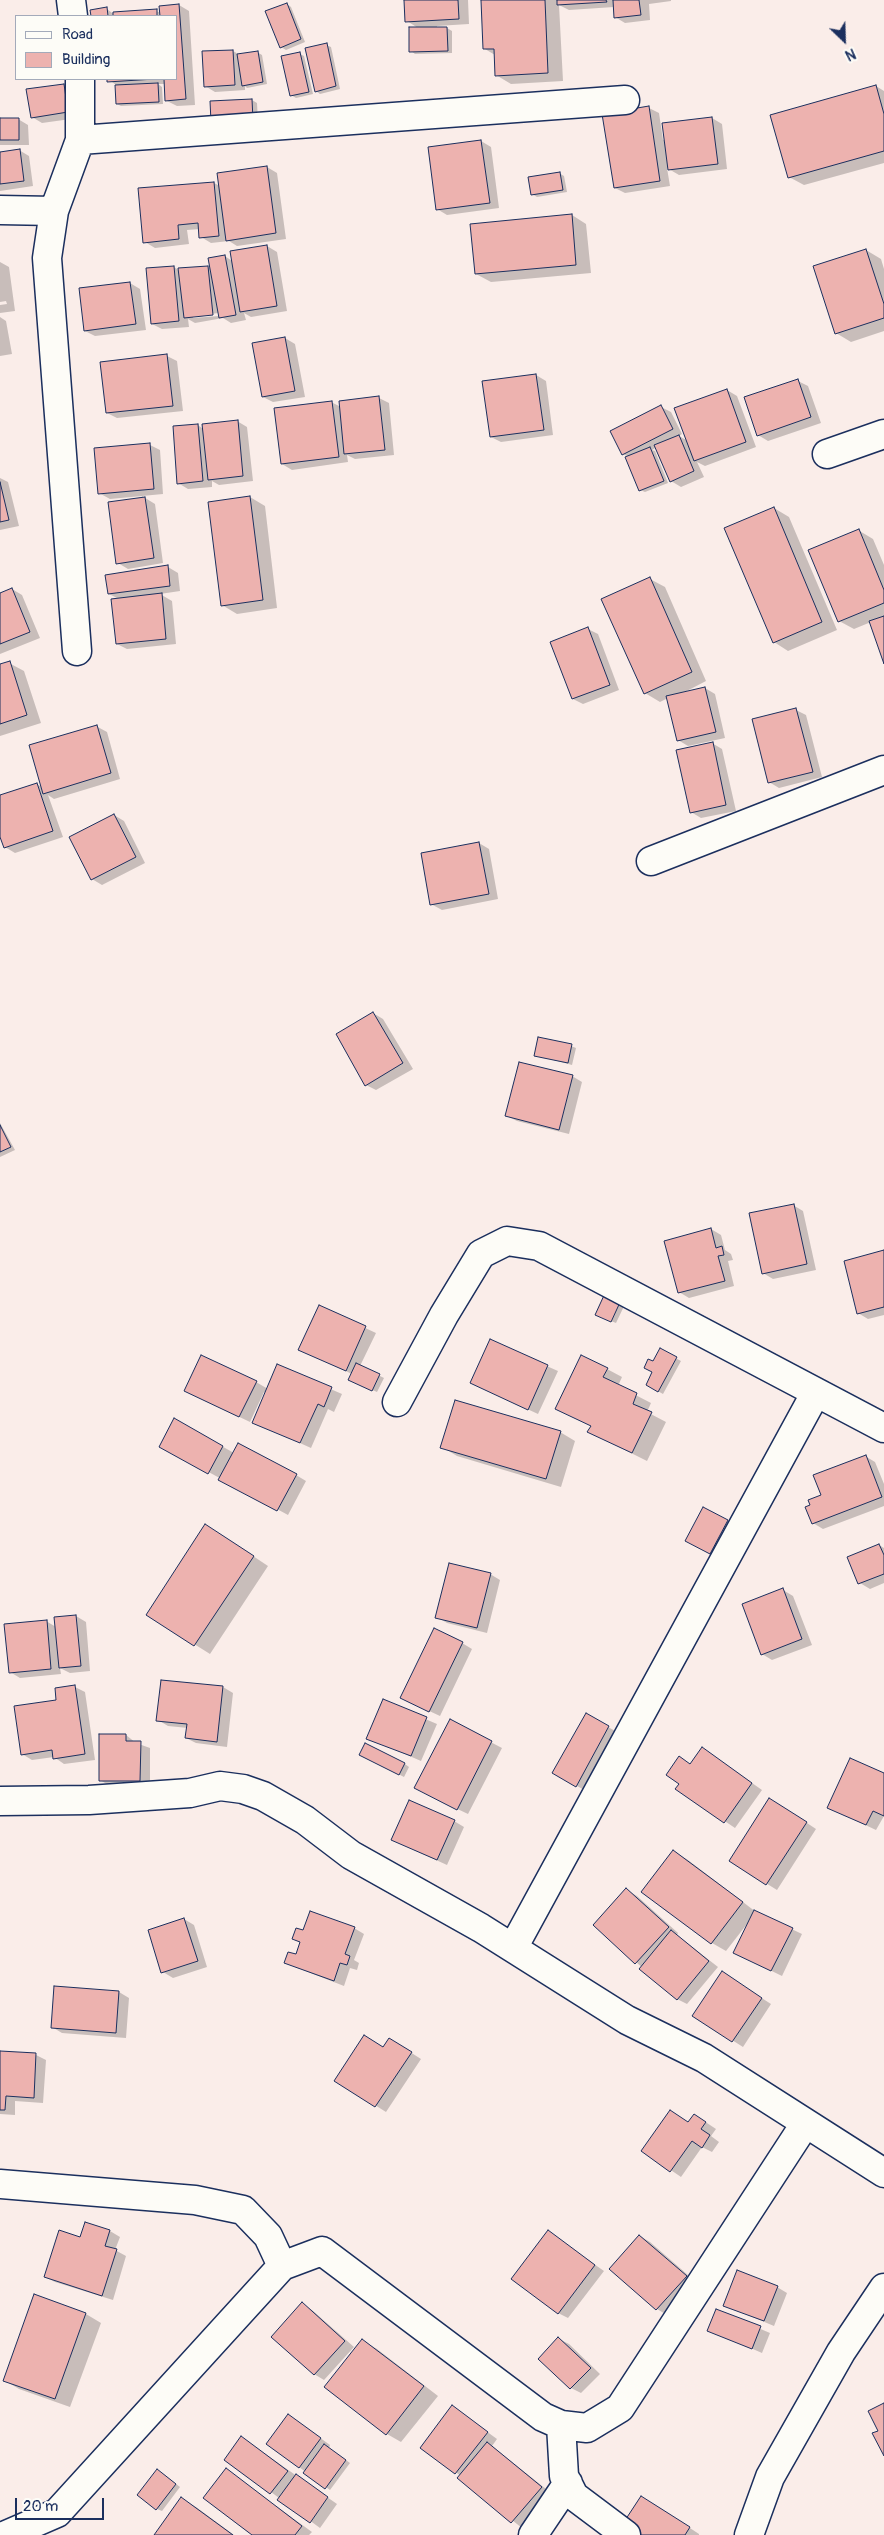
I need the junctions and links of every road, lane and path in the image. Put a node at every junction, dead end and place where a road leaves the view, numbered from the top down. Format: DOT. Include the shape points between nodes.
graph roads {
  1 [pos="71,0"];
  2 [pos="73,15"];
  3 [pos="80,80"];
  4 [pos="625,100"];
  5 [pos="80,140"];
  6 [pos="0,210"];
  7 [pos="54,211"];
  8 [pos="884,434"];
  9 [pos="827,454"];
  10 [pos="77,651"];
  11 [pos="884,770"];
  12 [pos="651,861"];
  13 [pos="815,1394"];
  14 [pos="397,1402"];
  15 [pos="884,1428"];
  16 [pos="0,1802"];
  17 [pos="513,1948"];
  18 [pos="805,2124"];
  19 [pos="884,2173"];
  20 [pos="0,2184"];
  21 [pos="282,2266"];
  22 [pos="884,2288"];
  23 [pos="561,2425"];
  24 [pos="568,2483"];
  25 [pos="6,2535"];
  26 [pos="533,2535"];
  27 [pos="626,2535"];
  28 [pos="749,2535"];
  1 -- 2 [label="street"];
  3 -- 5 [label="street"];
  4 -- 5 [label="street"];
  5 -- 7 [label="street"];
  6 -- 7 [label="street"];
  7 -- 10 [label="street" via="47,258"];
  8 -- 9 [label="street"];
  11 -- 12 [label="street"];
  13 -- 14 [label="street" via="539,1246 507,1241 481,1254"];
  13 -- 15 [label="street"];
  13 -- 17 [label="street"];
  16 -- 17 [label="street" via="190,1794 220,1786 243,1789 263,1796 305,1820 351,1855"];
  17 -- 18 [label="street" via="627,2020 704,2058"];
  18 -- 19 [label="street"];
  18 -- 23 [label="street" via="620,2408 588,2428"];
  20 -- 21 [label="street" via="195,2200 243,2210 268,2236"];
  21 -- 23 [label="street" via="322,2251 543,2417"];
  21 -- 25 [label="street" via="57,2512"];
  22 -- 28 [label="street" via="842,2352 770,2477"];
  23 -- 24 [label="street" via="564,2476"];
  24 -- 26 [label="street"];
  24 -- 27 [label="street" via="574,2496"];
}
